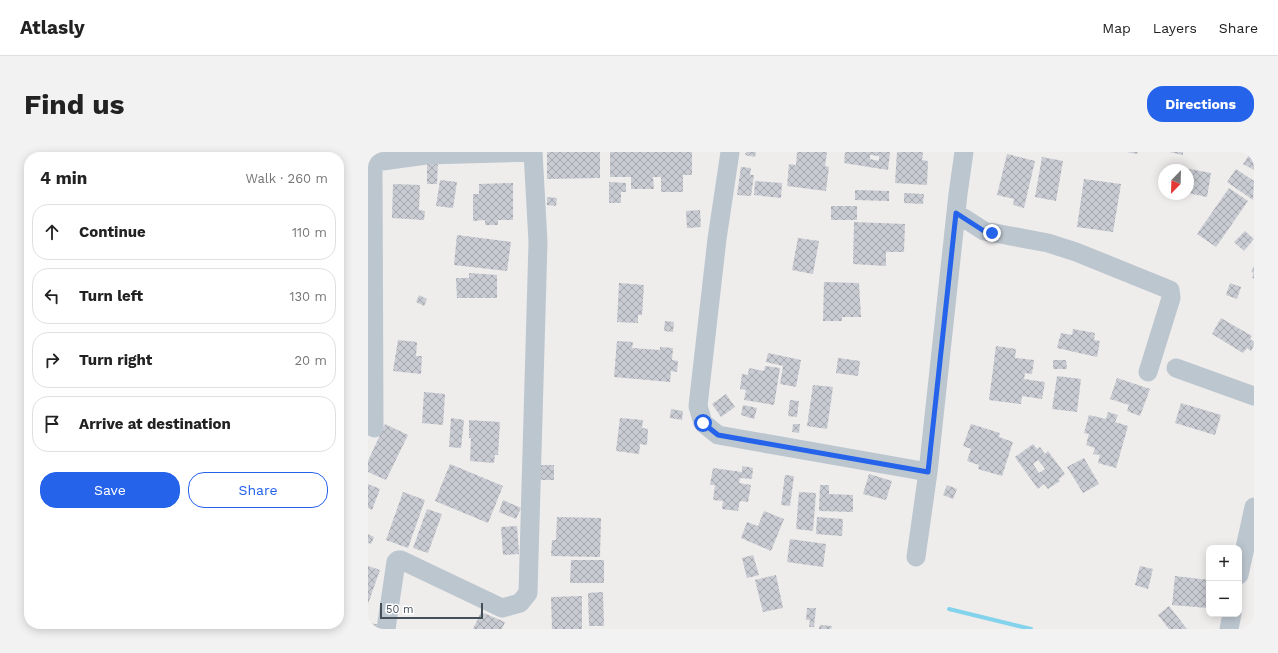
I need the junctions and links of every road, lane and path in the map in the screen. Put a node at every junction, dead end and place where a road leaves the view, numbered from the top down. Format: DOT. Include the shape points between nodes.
graph roads {
  1 [pos="533,152"];
  2 [pos="730,152"];
  3 [pos="964,152"];
  4 [pos="426,153"];
  5 [pos="371,163"];
  6 [pos="956,213"];
  7 [pos="1176,368"];
  8 [pos="1148,372"];
  9 [pos="1254,396"];
  10 [pos="374,428"];
  11 [pos="928,472"];
  12 [pos="1254,507"];
  13 [pos="916,557"];
  14 [pos="1245,563"];
  15 [pos="1231,617"];
  16 [pos="386,629"];
  17 [pos="1229,629"];
  1 -- 4 [label="street"];
  1 -- 16 [label="street" via="538,242 528,593 520,603 502,608 398,560"];
  2 -- 11 [label="street" via="717,239 698,406 703,423 718,435"];
  3 -- 6 [label="street"];
  4 -- 5 [label="street"];
  5 -- 10 [label="street"];
  6 -- 8 [label="street" via="984,231 1048,243 1170,290 1171,298"];
  6 -- 11 [label="street"];
  7 -- 9 [label="street"];
  11 -- 13 [label="street"];
  12 -- 14 [label="street"];
  15 -- 17 [label="street"];
}
